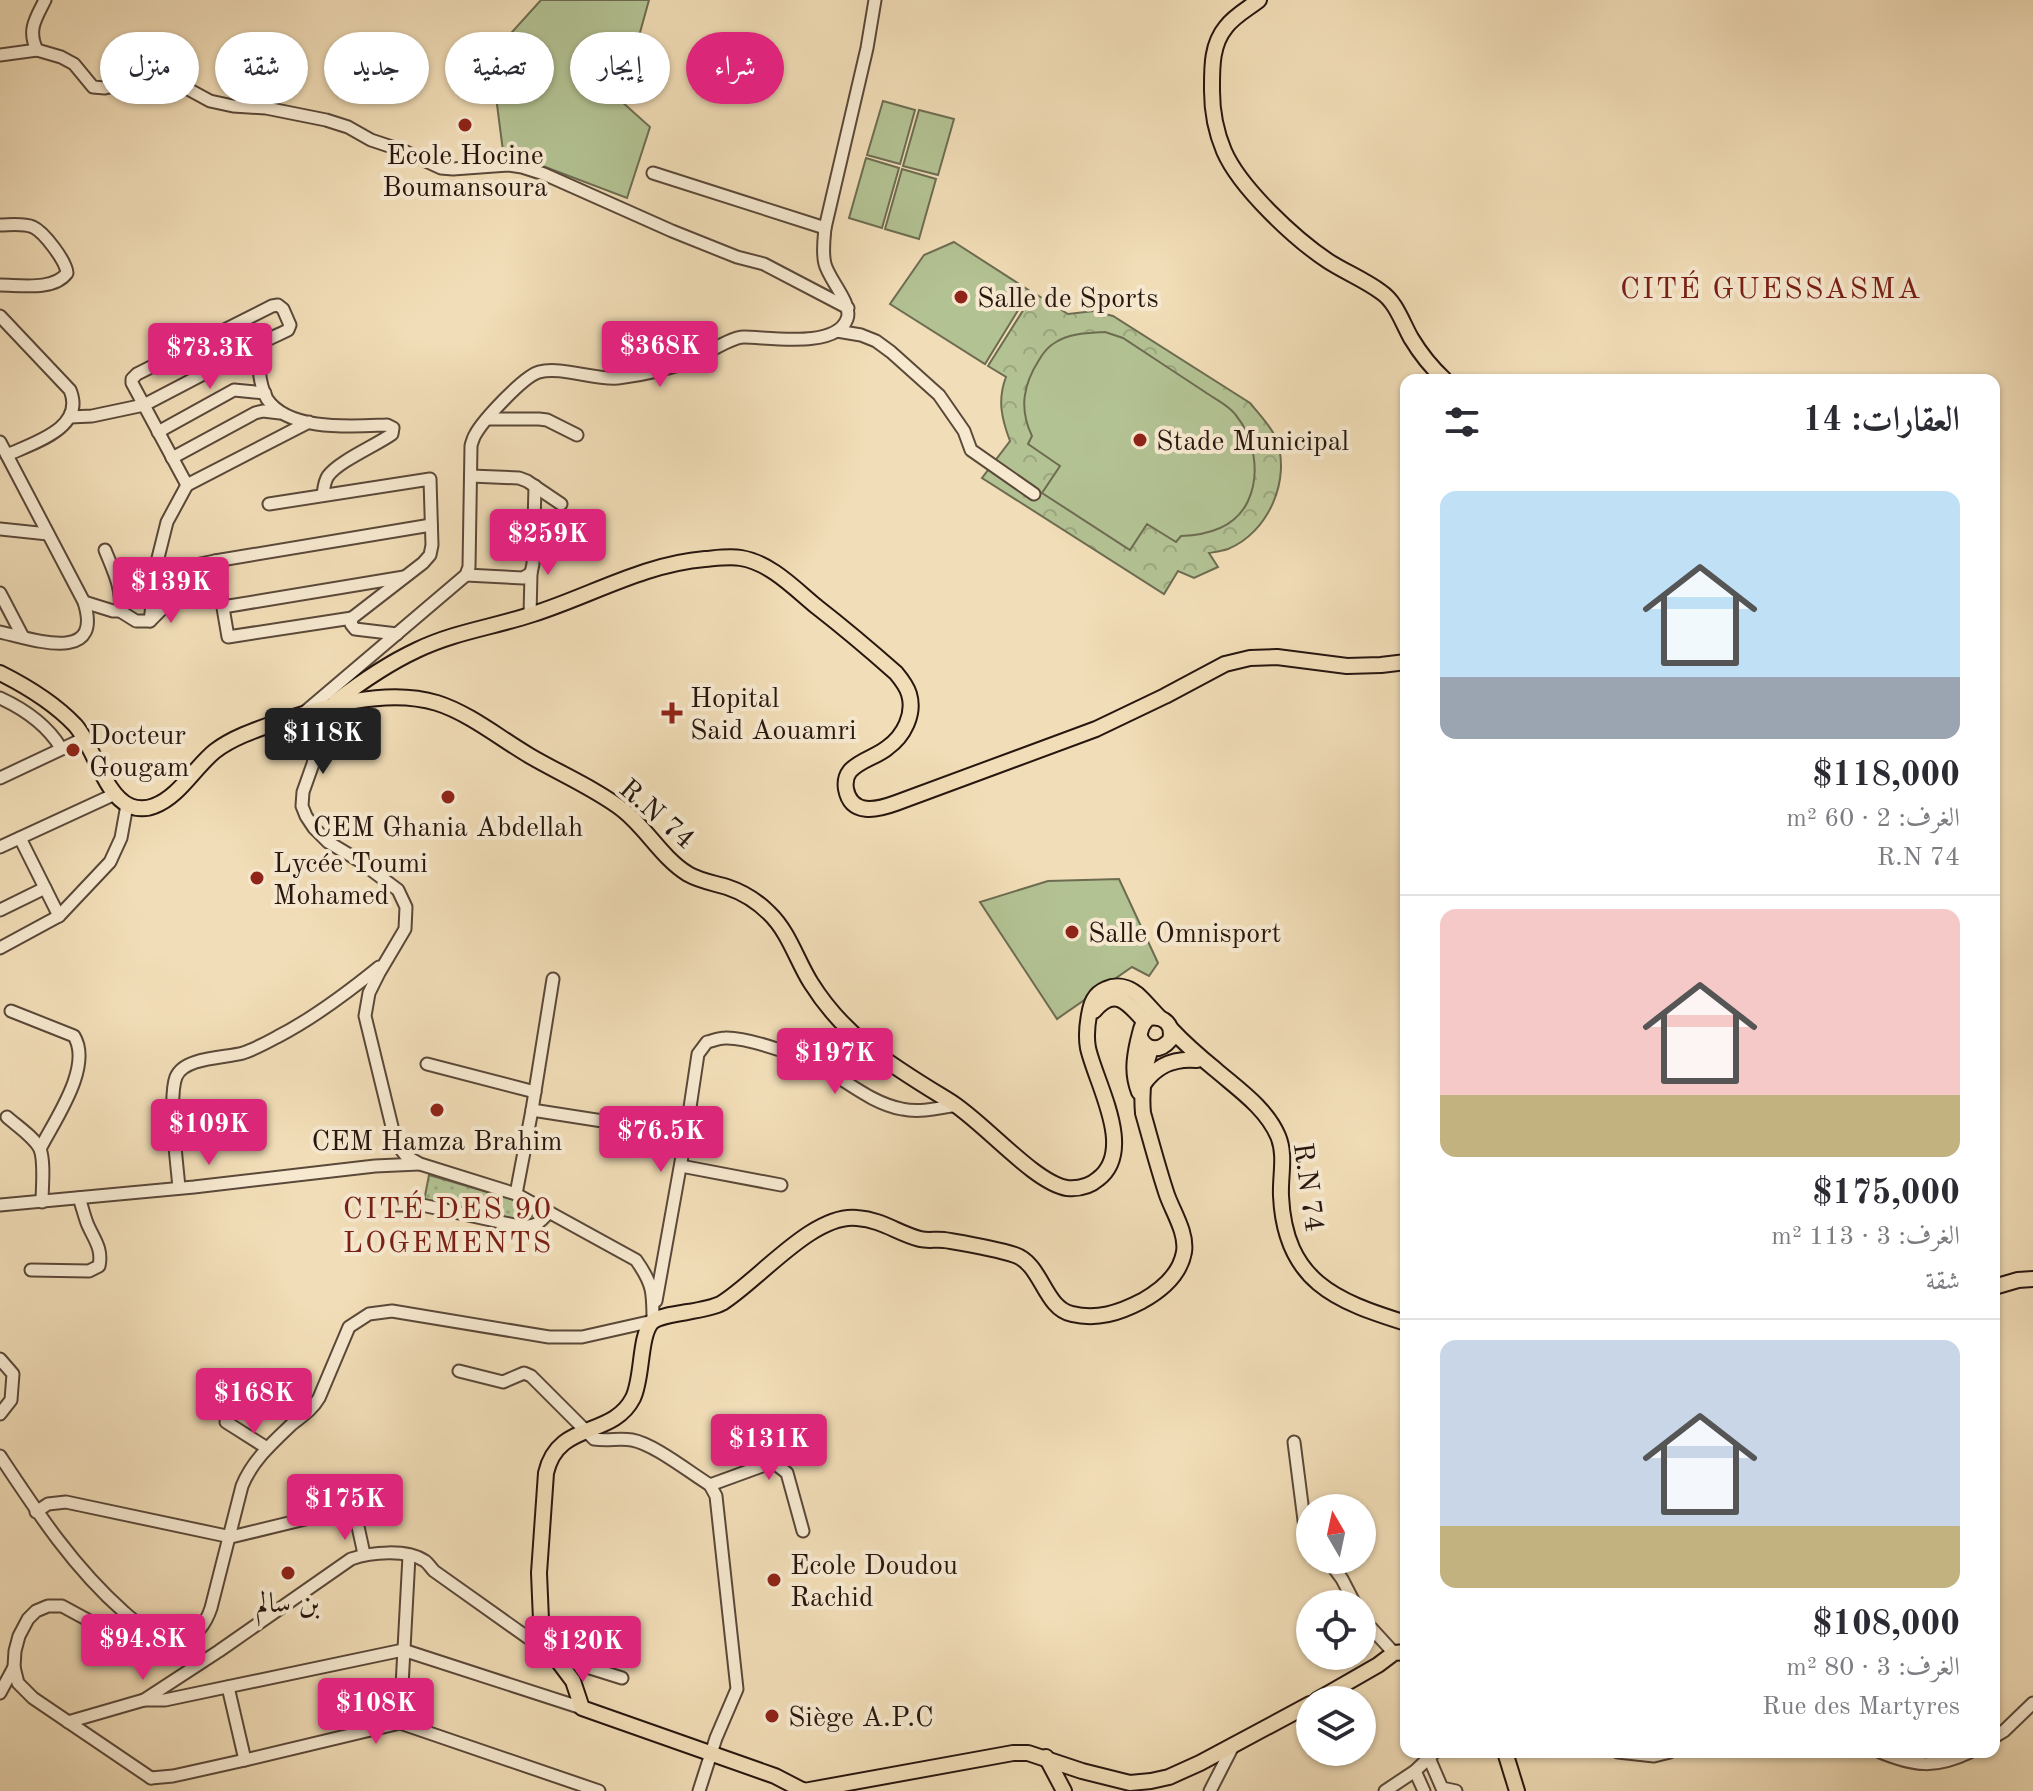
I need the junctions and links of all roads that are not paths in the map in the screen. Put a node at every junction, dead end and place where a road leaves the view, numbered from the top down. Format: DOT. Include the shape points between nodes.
graph roads {
  1 [pos="45,0"];
  2 [pos="875,0"];
  3 [pos="1259,0"];
  4 [pos="37,50"];
  5 [pos="0,55"];
  6 [pos="653,173"];
  7 [pos="0,225"];
  8 [pos="825,228"];
  9 [pos="0,285"];
  10 [pos="848,308"];
  11 [pos="0,316"];
  12 [pos="837,331"];
  13 [pos="259,345"];
  14 [pos="1439,374"];
  15 [pos="265,393"];
  16 [pos="144,405"];
  17 [pos="285,414"];
  18 [pos="70,417"];
  19 [pos="487,419"];
  20 [pos="309,422"];
  21 [pos="158,432"];
  22 [pos="577,435"];
  23 [pos="0,442"];
  24 [pos="7,455"];
  25 [pos="172,458"];
  26 [pos="471,476"];
  27 [pos="187,485"];
  28 [pos="535,486"];
  29 [pos="1034,494"];
  30 [pos="323,495"];
  31 [pos="269,504"];
  32 [pos="561,504"];
  33 [pos="431,525"];
  34 [pos="0,529"];
  35 [pos="48,534"];
  36 [pos="105,550"];
  37 [pos="215,561"];
  38 [pos="531,573"];
  39 [pos="466,575"];
  40 [pos="405,577"];
  41 [pos="0,593"];
  42 [pos="84,602"];
  43 [pos="223,607"];
  44 [pos="120,611"];
  45 [pos="530,615"];
  46 [pos="352,618"];
  47 [pos="150,621"];
  48 [pos="0,632"];
  49 [pos="397,634"];
  50 [pos="23,637"];
  51 [pos="1400,663"];
  52 [pos="0,673"];
  53 [pos="3,702"];
  54 [pos="334,703"];
  55 [pos="302,714"];
  56 [pos="282,721"];
  57 [pos="85,738"];
  58 [pos="61,748"];
  59 [pos="314,761"];
  60 [pos="0,778"];
  61 [pos="115,794"];
  62 [pos="127,805"];
  63 [pos="20,838"];
  64 [pos="0,847"];
  65 [pos="45,888"];
  66 [pos="0,910"];
  67 [pos="59,916"];
  68 [pos="0,948"];
  69 [pos="387,961"];
  70 [pos="553,979"];
  71 [pos="11,1011"];
  72 [pos="1088,1018"];
  73 [pos="1160,1018"];
  74 [pos="1144,1021"];
  75 [pos="1171,1029"];
  76 [pos="1140,1037"];
  77 [pos="1156,1048"];
  78 [pos="427,1064"];
  79 [pos="1204,1064"];
  80 [pos="535,1092"];
  81 [pos="1142,1092"];
  82 [pos="957,1105"];
  83 [pos="532,1110"];
  84 [pos="7,1117"];
  85 [pos="686,1134"];
  86 [pos="40,1149"];
  87 [pos="420,1164"];
  88 [pos="681,1166"];
  89 [pos="781,1185"];
  90 [pos="179,1188"];
  91 [pos="516,1194"];
  92 [pos="79,1198"];
  93 [pos="42,1202"];
  94 [pos="0,1205"];
  95 [pos="394,1205"];
  96 [pos="549,1212"];
  97 [pos="31,1270"];
  98 [pos="2033,1279"];
  99 [pos="2000,1285"];
  100 [pos="653,1321"];
  101 [pos="1400,1321"];
  102 [pos="0,1359"];
  103 [pos="459,1371"];
  104 [pos="0,1414"];
  105 [pos="226,1422"];
  106 [pos="586,1432"];
  107 [pos="1294,1442"];
  108 [pos="267,1448"];
  109 [pos="0,1456"];
  110 [pos="710,1485"];
  111 [pos="1301,1494"];
  112 [pos="36,1512"];
  113 [pos="803,1531"];
  114 [pos="231,1537"];
  115 [pos="364,1554"];
  116 [pos="409,1556"];
  117 [pos="1376,1631"];
  118 [pos="177,1645"];
  119 [pos="403,1650"];
  120 [pos="1400,1652"];
  121 [pos="555,1657"];
  122 [pos="14,1667"];
  123 [pos="622,1678"];
  124 [pos="1341,1686"];
  125 [pos="228,1687"];
  126 [pos="0,1693"];
  127 [pos="144,1700"];
  128 [pos="2033,1703"];
  129 [pos="582,1708"];
  130 [pos="1296,1711"];
  131 [pos="68,1722"];
  132 [pos="400,1723"];
  133 [pos="2000,1733"];
  134 [pos="1234,1744"];
  135 [pos="711,1753"];
  136 [pos="1046,1757"];
  137 [pos="1429,1758"];
  138 [pos="1433,1758"];
  139 [pos="1507,1758"];
  140 [pos="1893,1758"];
  141 [pos="1955,1758"];
  142 [pos="245,1760"];
  143 [pos="1415,1771"];
  144 [pos="151,1778"];
  145 [pos="776,1783"];
  146 [pos="1390,1789"];
  147 [pos="150,1791"];
  148 [pos="599,1791"];
  149 [pos="699,1791"];
  150 [pos="804,1791"];
  151 [pos="1064,1791"];
  152 [pos="1210,1791"];
  153 [pos="1424,1791"];
  154 [pos="1456,1791"];
  155 [pos="1517,1791"];
  1 -- 4 [label="street" via="33,25"];
  2 -- 8 [label="street"];
  3 -- 14 [label="main road" via="1226,26 1212,63 1215,126 1225,153 1239,176 1296,235 1383,293"];
  4 -- 5 [label="street"];
  4 -- 10 [label="street" via="74,64 93,87 150,78 175,82 210,101 348,127 441,168 522,167 764,264"];
  6 -- 8 [label="street"];
  7 -- 9 [label="street" via="32,226 66,264 67,273 51,284"];
  8 -- 10 [label="street" via="825,265"];
  10 -- 12 [label="street" via="848,318"];
  11 -- 18 [label="street" via="70,390"];
  12 -- 19 [label="street" via="796,341 741,337 694,360 643,374 599,378 538,372"];
  12 -- 29 [label="street" via="861,335 891,352 939,395 971,450"];
  13 -- 15 [label="street"];
  13 -- 16 [label="street"];
  13 -- 16 [label="street" via="288,330 278,305 137,374 132,383"];
  15 -- 17 [label="street"];
  15 -- 21 [label="street" via="234,390"];
  16 -- 18 [label="street"];
  16 -- 21 [label="street"];
  17 -- 20 [label="street"];
  17 -- 25 [label="street" via="255,413"];
  18 -- 24 [label="street" via="55,432"];
  19 -- 22 [label="street" via="547,420"];
  19 -- 26 [label="street" via="471,446"];
  20 -- 27 [label="street"];
  20 -- 30 [label="street" via="393,428 392,434 329,475"];
  21 -- 25 [label="street"];
  23 -- 24 [label="street"];
  24 -- 35 [label="street"];
  25 -- 27 [label="street"];
  26 -- 28 [label="street" via="519,478"];
  26 -- 39 [label="street"];
  27 -- 47 [label="street" via="167,522"];
  28 -- 32 [label="street"];
  28 -- 38 [label="street"];
  30 -- 31 [label="street"];
  30 -- 33 [label="street" via="430,479"];
  33 -- 37 [label="street"];
  33 -- 40 [label="street" via="430,555"];
  34 -- 35 [label="street"];
  35 -- 42 [label="street"];
  36 -- 44 [label="street" via="118,581"];
  37 -- 43 [label="street"];
  37 -- 47 [label="street" via="200,564"];
  38 -- 39 [label="street" via="523,578"];
  38 -- 45 [label="street"];
  39 -- 49 [label="street"];
  40 -- 43 [label="street"];
  40 -- 46 [label="street"];
  41 -- 50 [label="street"];
  42 -- 44 [label="street"];
  42 -- 50 [label="street" via="88,620 80,640 56,644"];
  43 -- 46 [label="street" via="228,637"];
  44 -- 47 [label="street" via="136,621"];
  45 -- 51 [label="main road" via="682,561 741,558 780,576 896,673 909,692 911,710 901,734 846,779 849,797 861,809 896,803 1096,729 1225,664 1277,657 1347,666"];
  45 -- 54 [label="main road" via="416,650 373,673"];
  46 -- 49 [label="street" via="355,629"];
  48 -- 50 [label="street"];
  49 -- 55 [label="street"];
  52 -- 57 [label="main road" via="59,711"];
  53 -- 58 [label="street" via="36,719"];
  54 -- 55 [label="main road, R.N 74"];
  54 -- 59 [label="street"];
  54 -- 82 [label="main road, R.N 74" via="408,698 438,703 620,807 689,875 730,888 772,915 838,1021 886,1062"];
  55 -- 56 [label="main road, R.N 74"];
  56 -- 59 [label="street" via="304,737"];
  56 -- 62 [label="main road, R.N 74" via="216,751 155,806"];
  57 -- 58 [label="street"];
  57 -- 61 [label="main road"];
  58 -- 60 [label="street"];
  59 -- 69 [label="street" via="303,792 306,816 328,842 398,890 406,907 405,929"];
  61 -- 62 [label="main road"];
  61 -- 63 [label="street"];
  62 -- 67 [label="street" via="110,862"];
  63 -- 64 [label="street"];
  63 -- 65 [label="street"];
  65 -- 66 [label="street"];
  65 -- 67 [label="street"];
  67 -- 68 [label="street"];
  69 -- 87 [label="street" via="369,993 365,1016 396,1143"];
  69 -- 90 [label="street" via="278,1037 245,1053 182,1067 172,1096"];
  70 -- 80 [label="street"];
  71 -- 86 [label="street" via="74,1036 79,1044 77,1079"];
  72 -- 73 [label="main road, R.N 74" via="1095,996 1116,986 1136,993"];
  72 -- 74 [label="main road" via="1114,998 1125,1001"];
  72 -- 82 [label="main road, R.N 74" via="1089,1050 1115,1142 1114,1159 1093,1183 1063,1187 1045,1178"];
  73 -- 74 [label="main road"];
  73 -- 75 [label="main road, R.N 74"];
  74 -- 76 [label="main road"];
  75 -- 77 [label="main road" via="1170,1040"];
  75 -- 79 [label="main road, R.N 74"];
  76 -- 77 [label="main road, R.N 74"];
  76 -- 81 [label="main road" via="1134,1062"];
  77 -- 79 [label="main road, R.N 74"];
  77 -- 81 [label="main road" via="1146,1066"];
  78 -- 80 [label="street"];
  79 -- 81 [label="main road" via="1179,1060 1162,1066"];
  79 -- 101 [label="main road, R.N 74" via="1253,1102 1279,1138 1283,1219 1288,1240 1310,1276 1332,1294"];
  80 -- 83 [label="street"];
  81 -- 100 [label="main road" via="1143,1113 1184,1252 1176,1273 1156,1293 1125,1310 1095,1317 1068,1314 1019,1256 922,1240 853,1217 809,1233 718,1305"];
  82 -- 85 [label="street" via="916,1111 887,1106 801,1057 724,1038 707,1042 698,1054"];
  83 -- 85 [label="street"];
  83 -- 91 [label="street"];
  84 -- 86 [label="street"];
  85 -- 88 [label="street"];
  86 -- 93 [label="street"];
  87 -- 90 [label="street"];
  87 -- 91 [label="street"];
  88 -- 89 [label="street"];
  88 -- 100 [label="street"];
  90 -- 92 [label="street"];
  91 -- 96 [label="street"];
  92 -- 93 [label="street"];
  92 -- 97 [label="street" via="98,1244 99,1266 89,1271"];
  93 -- 94 [label="street"];
  95 -- 96 [label="street" via="422,1205 532,1227"];
  96 -- 100 [label="street" via="636,1260 653,1290"];
  98 -- 99 [label="main road"];
  100 -- 106 [label="main road" via="630,1404"];
  100 -- 108 [label="street" via="582,1337 549,1337 392,1311 369,1314 349,1327 313,1408"];
  102 -- 104 [label="street" via="13,1374 11,1400"];
  103 -- 106 [label="street" via="503,1382 524,1373 531,1376"];
  105 -- 108 [label="street"];
  106 -- 110 [label="street" via="594,1439 644,1443"];
  106 -- 121 [label="main road" via="556,1449 546,1473 541,1620"];
  107 -- 111 [label="street"];
  108 -- 114 [label="street" via="242,1486"];
  109 -- 112 [label="street"];
  110 -- 113 [label="street" via="773,1462 787,1473"];
  110 -- 135 [label="street" via="716,1496 737,1689"];
  112 -- 114 [label="street" via="66,1502"];
  112 -- 118 [label="street" via="72,1560 125,1614"];
  114 -- 115 [label="street" via="350,1511"];
  114 -- 118 [label="street" via="208,1617"];
  115 -- 116 [label="street"];
  115 -- 127 [label="street"];
  116 -- 119 [label="street"];
  116 -- 121 [label="street" via="424,1560"];
  117 -- 120 [label="street"];
  118 -- 122 [label="street" via="134,1645 62,1606 48,1606 28,1619"];
  119 -- 125 [label="street"];
  119 -- 129 [label="street"];
  119 -- 132 [label="street"];
  120 -- 124 [label="main road"];
  121 -- 123 [label="street"];
  121 -- 129 [label="main road" via="573,1681"];
  122 -- 126 [label="street"];
  122 -- 131 [label="street" via="23,1690"];
  125 -- 127 [label="street"];
  125 -- 142 [label="street"];
  127 -- 131 [label="street"];
  128 -- 133 [label="street"];
  129 -- 135 [label="main road"];
  130 -- 134 [label="main road"];
  131 -- 144 [label="street"];
  132 -- 142 [label="street"];
  132 -- 148 [label="street"];
  134 -- 136 [label="main road" via="1169,1777 1130,1783"];
  134 -- 152 [label="street"];
  135 -- 145 [label="main road"];
  135 -- 149 [label="street"];
  136 -- 150 [label="main road" via="1013,1753"];
  136 -- 151 [label="main road"];
  137 -- 143 [label="street"];
  138 -- 154 [label="street" via="1442,1788"];
  139 -- 155 [label="main road"];
  140 -- 141 [label="street" via="1923,1765"];
  142 -- 144 [label="street"];
  143 -- 146 [label="street"];
  143 -- 153 [label="street"];
  144 -- 147 [label="street"];
  145 -- 150 [label="main road"];
}
